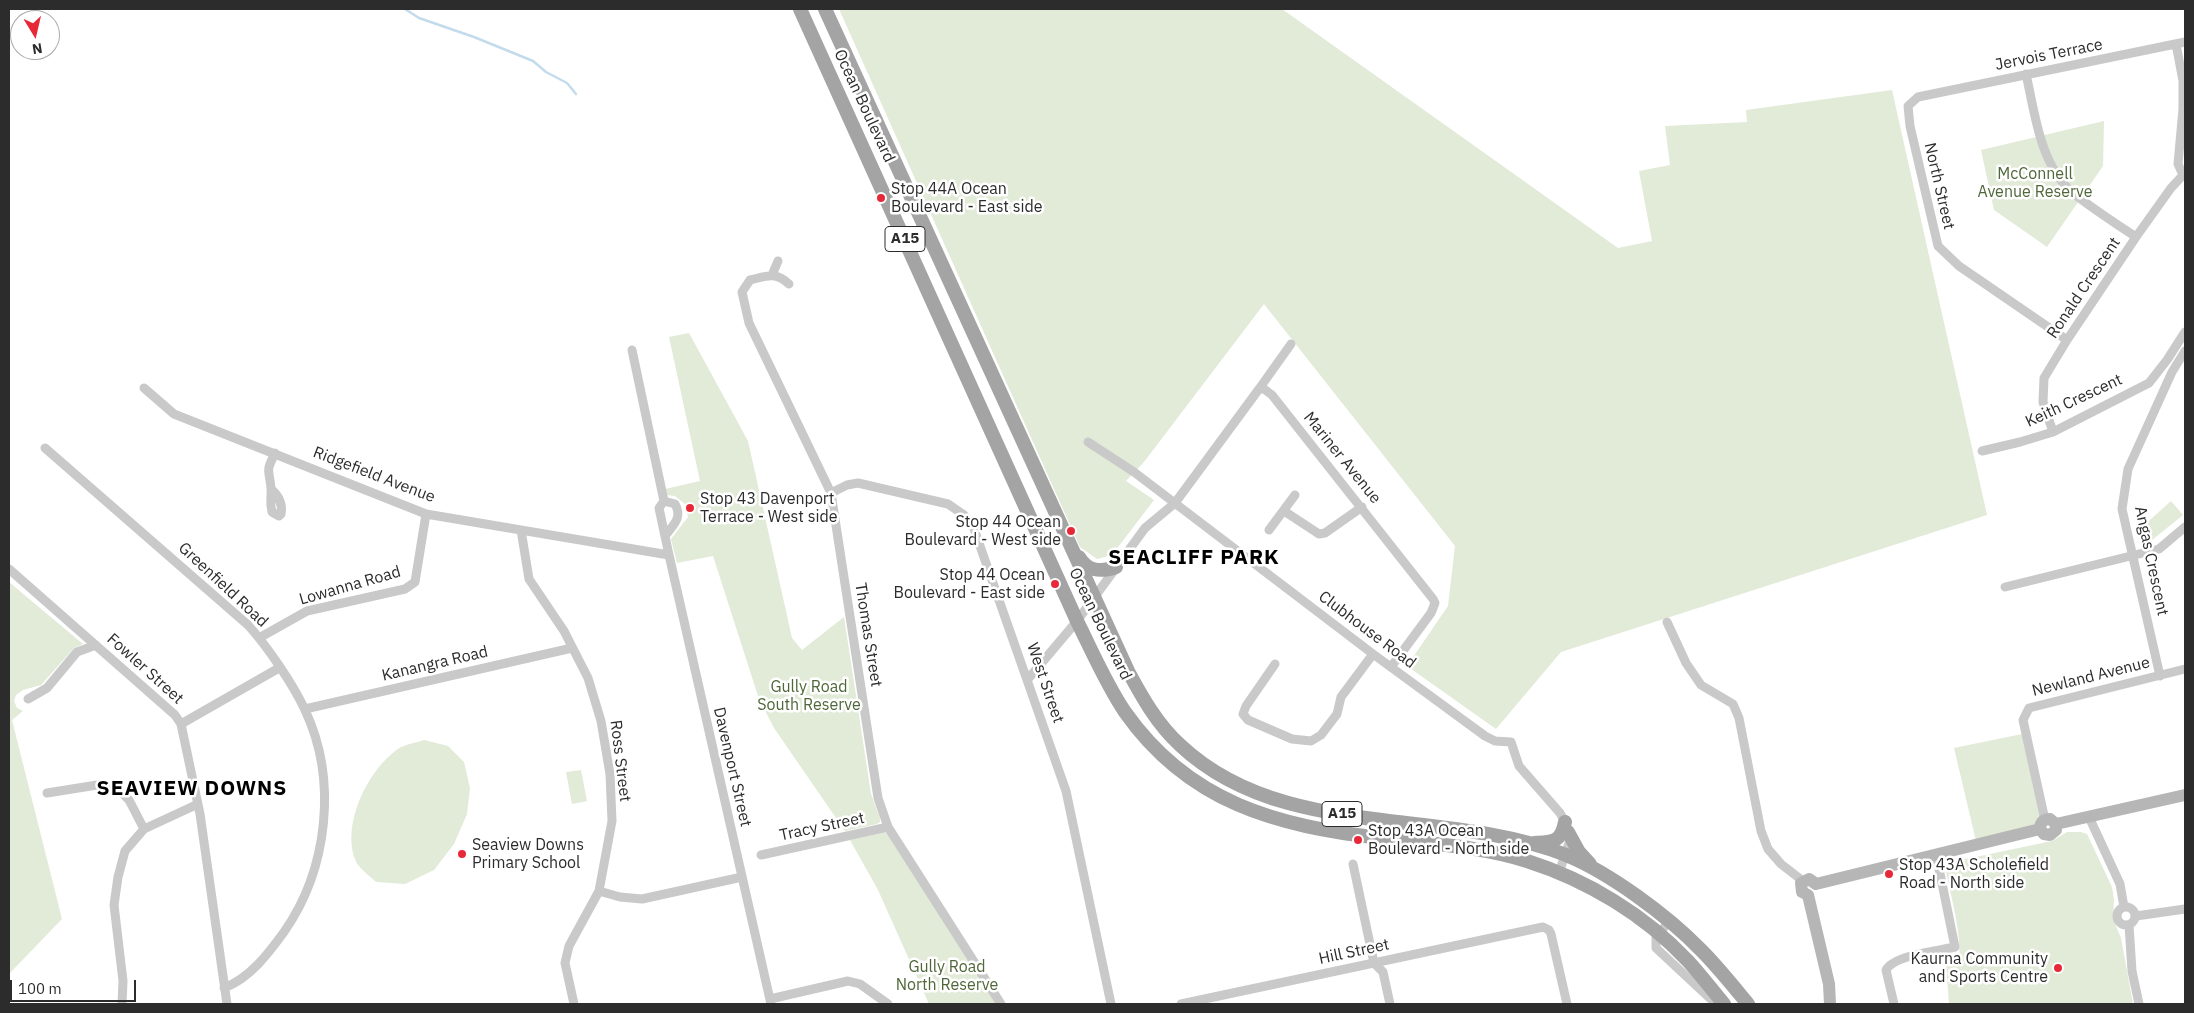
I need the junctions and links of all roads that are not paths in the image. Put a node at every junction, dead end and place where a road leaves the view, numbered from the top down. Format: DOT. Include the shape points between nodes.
graph roads {
  1 [pos="800,9"];
  2 [pos="825,9"];
  3 [pos="2181,43"];
  4 [pos="2026,74"];
  5 [pos="1918,97"];
  6 [pos="2184,174"];
  7 [pos="2136,237"];
  8 [pos="778,261"];
  9 [pos="772,275"];
  10 [pos="789,284"];
  11 [pos="2185,332"];
  12 [pos="2067,340"];
  13 [pos="1291,344"];
  14 [pos="632,350"];
  15 [pos="2185,351"];
  16 [pos="2149,383"];
  17 [pos="144,388"];
  18 [pos="1260,389"];
  19 [pos="2160,398"];
  20 [pos="1017,429"];
  21 [pos="2053,432"];
  22 [pos="1088,442"];
  23 [pos="45,448"];
  24 [pos="1982,451"];
  25 [pos="274,453"];
  26 [pos="1010,469"];
  27 [pos="271,489"];
  28 [pos="831,493"];
  29 [pos="1295,495"];
  30 [pos="664,501"];
  31 [pos="1175,503"];
  32 [pos="1362,507"];
  33 [pos="1284,511"];
  34 [pos="426,514"];
  35 [pos="2185,527"];
  36 [pos="521,530"];
  37 [pos="1269,530"];
  38 [pos="1065,535"];
  39 [pos="665,536"];
  40 [pos="669,555"];
  41 [pos="2132,556"];
  42 [pos="1116,567"];
  43 [pos="9,569"];
  44 [pos="2005,586"];
  45 [pos="1093,597"];
  46 [pos="1077,620"];
  47 [pos="1667,622"];
  48 [pos="259,638"];
  49 [pos="96,645"];
  50 [pos="572,648"];
  51 [pos="1373,654"];
  52 [pos="1275,664"];
  53 [pos="1391,667"];
  54 [pos="279,668"];
  55 [pos="2185,669"];
  56 [pos="2160,676"];
  57 [pos="1028,679"];
  58 [pos="28,700"];
  59 [pos="305,709"];
  60 [pos="181,724"];
  61 [pos="47,793"];
  62 [pos="2185,795"];
  63 [pos="198,804"];
  64 [pos="2089,817"];
  65 [pos="2047,824"];
  66 [pos="888,827"];
  67 [pos="1567,827"];
  68 [pos="144,829"];
  69 [pos="1529,844"];
  70 [pos="1936,854"];
  71 [pos="761,855"];
  72 [pos="1566,856"];
  73 [pos="1354,864"];
  74 [pos="1559,873"];
  75 [pos="1599,873"];
  76 [pos="742,877"];
  77 [pos="1803,881"];
  78 [pos="1816,884"];
  79 [pos="599,891"];
  80 [pos="1808,895"];
  81 [pos="2124,907"];
  82 [pos="2185,909"];
  83 [pos="2136,916"];
  84 [pos="1669,922"];
  85 [pos="2129,925"];
  86 [pos="1658,933"];
  87 [pos="1374,963"];
  88 [pos="224,988"];
  89 [pos="1220,1000"];
  90 [pos="770,1001"];
  91 [pos="122,1004"];
  92 [pos="228,1004"];
  93 [pos="574,1004"];
  94 [pos="888,1004"];
  95 [pos="1001,1004"];
  96 [pos="1111,1004"];
  97 [pos="1181,1004"];
  98 [pos="1390,1004"];
  99 [pos="1567,1004"];
  100 [pos="1716,1004"];
  101 [pos="1724,1004"];
  102 [pos="1748,1004"];
  103 [pos="1830,1004"];
  104 [pos="1894,1004"];
  105 [pos="2139,1004"];
  1 -- 26 [label="main road, Ocean Boulevard / A15"];
  2 -- 20 [label="main road, Ocean Boulevard / A15"];
  3 -- 4 [label="street, Jervois Terrace"];
  3 -- 6 [label="street" via="2183,109 2178,164"];
  4 -- 5 [label="street, Jervois Terrace"];
  4 -- 7 [label="street" via="2040,139 2054,169 2072,192"];
  5 -- 12 [label="street, North Street" via="1908,106 1910,126 1938,246 1959,266"];
  6 -- 7 [label="street, Ronald Crescent"];
  7 -- 12 [label="street, Ronald Crescent"];
  8 -- 9 [label="street"];
  9 -- 10 [label="street" via="781,276"];
  9 -- 28 [label="street, Thomas Street" via="750,280 742,292 749,323"];
  11 -- 16 [label="street"];
  12 -- 21 [label="street, Ronald Crescent" via="2044,378 2043,402"];
  13 -- 18 [label="street"];
  14 -- 30 [label="street, Davenport Street"];
  15 -- 19 [label="street, Angas Crescent"];
  16 -- 19 [label="street"];
  16 -- 21 [label="street, Keith Crescent"];
  17 -- 25 [label="street, Ridgefield Avenue" via="174,414"];
  18 -- 31 [label="street"];
  18 -- 32 [label="street, Mariner Avenue" via="1264,388 1272,395"];
  19 -- 41 [label="street, Angas Crescent" via="2128,469 2124,488 2122,509"];
  20 -- 26 [label="main road" via="1024,468 1017,473"];
  20 -- 38 [label="main road, Ocean Boulevard / A15"];
  21 -- 24 [label="street, Keith Crescent"];
  22 -- 31 [label="street, Clubhouse Road"];
  23 -- 48 [label="street, Greenfield Road"];
  25 -- 27 [label="street" via="267,470"];
  25 -- 34 [label="street, Ridgefield Avenue"];
  26 -- 46 [label="main road, Ocean Boulevard / A15"];
  28 -- 57 [label="street, West Street" via="847,485 858,484 948,504 964,515 972,526"];
  28 -- 66 [label="street, Thomas Street" via="878,798"];
  29 -- 33 [label="street"];
  30 -- 39 [label="street, Davenport Street" via="659,508"];
  30 -- 39 [label="street" via="675,504 679,511 678,519"];
  31 -- 42 [label="street" via="1145,528"];
  31 -- 51 [label="street, Clubhouse Road"];
  32 -- 33 [label="street" via="1319,534"];
  32 -- 53 [label="street, Mariner Avenue" via="1434,603 1431,613"];
  33 -- 37 [label="street"];
  34 -- 36 [label="street, Ridgefield Avenue"];
  34 -- 48 [label="street, Lowanna Road" via="415,582 405,588 307,611"];
  35 -- 41 [label="street" via="2159,549"];
  36 -- 40 [label="street, Ridgefield Avenue"];
  36 -- 50 [label="street, Ross Street" via="529,579"];
  38 -- 42 [label="main road" via="1088,567 1095,570"];
  38 -- 45 [label="main road, Ocean Boulevard / A15"];
  39 -- 40 [label="street, Davenport Street"];
  40 -- 76 [label="street, Davenport Street"];
  41 -- 44 [label="street"];
  41 -- 56 [label="street, Angas Crescent"];
  42 -- 45 [label="street"];
  43 -- 49 [label="street, Fowler Street"];
  45 -- 46 [label="street"];
  45 -- 69 [label="main road, Ocean Boulevard / A15" via="1143,698 1162,726 1180,745 1232,781 1257,794 1310,808 1494,834"];
  46 -- 57 [label="street"];
  46 -- 74 [label="main road, Ocean Boulevard / A15" via="1108,683 1145,738 1194,781 1220,797 1248,810 1316,829 1493,852"];
  47 -- 77 [label="street" via="1686,663 1701,685 1733,704 1739,718 1761,831 1768,849"];
  48 -- 54 [label="street, Greenfield Road"];
  49 -- 58 [label="street" via="77,652 47,688"];
  49 -- 60 [label="street, Fowler Street" via="175,715"];
  50 -- 59 [label="street, Kanangra Road"];
  50 -- 79 [label="street, Ross Street" via="588,678 601,721 610,774 612,820"];
  51 -- 52 [label="street" via="1341,697 1337,714 1321,736 1311,741 1292,739 1248,720 1243,714"];
  51 -- 53 [label="street, Clubhouse Road"];
  53 -- 67 [label="street, Clubhouse Road" via="1484,736 1511,742 1519,766 1560,812"];
  54 -- 59 [label="street, Greenfield Road"];
  54 -- 60 [label="street"];
  55 -- 56 [label="street, Newland Avenue"];
  56 -- 65 [label="street, Newland Avenue" via="2029,708 2023,720"];
  57 -- 96 [label="street, West Street" via="1066,791"];
  59 -- 88 [label="street, Greenfield Road" via="314,735 325,792 318,859 305,897 270,951 239,982"];
  60 -- 63 [label="street, Fowler Street"];
  61 -- 68 [label="street" via="97,785 116,787 129,800"];
  62 -- 64 [label="street"];
  63 -- 68 [label="street"];
  63 -- 88 [label="street, Fowler Street"];
  64 -- 65 [label="street"];
  64 -- 81 [label="street" via="2120,884"];
  65 -- 70 [label="street"];
  66 -- 71 [label="street, Tracy Street"];
  66 -- 95 [label="street, Thomas Street"];
  67 -- 69 [label="main road" via="1558,839"];
  67 -- 72 [label="street" via="1570,840"];
  67 -- 75 [label="main road" via="1579,852"];
  68 -- 91 [label="street" via="125,851 114,905 123,981"];
  69 -- 72 [label="main road, Ocean Boulevard / A15"];
  70 -- 78 [label="street"];
  70 -- 104 [label="street" via="1954,947 1889,964 1886,970"];
  72 -- 74 [label="street"];
  72 -- 75 [label="main road, Ocean Boulevard / A15"];
  73 -- 87 [label="street"];
  74 -- 86 [label="main road, Ocean Boulevard / A15" via="1591,887"];
  75 -- 84 [label="main road, Ocean Boulevard / A15"];
  76 -- 79 [label="street" via="642,899"];
  76 -- 90 [label="street, Davenport Street"];
  77 -- 78 [label="street" via="1809,879"];
  77 -- 80 [label="street" via="1801,889"];
  78 -- 80 [label="street" via="1814,893"];
  79 -- 93 [label="street, Ross Street" via="569,946 565,963"];
  80 -- 103 [label="street" via="1829,984"];
  81 -- 83 [label="street" via="2133,910"];
  81 -- 85 [label="street" via="2118,913 2118,920 2122,925"];
  82 -- 83 [label="street"];
  83 -- 85 [label="street"];
  84 -- 86 [label="street"];
  84 -- 102 [label="main road, Ocean Boulevard / A15" via="1700,949"];
  85 -- 105 [label="street" via="2132,971"];
  86 -- 100 [label="street" via="1655,944 1659,952"];
  86 -- 101 [label="main road, Ocean Boulevard / A15" via="1688,961"];
  87 -- 89 [label="street, Hill Street"];
  87 -- 98 [label="street" via="1383,972"];
  87 -- 99 [label="street, Hill Street" via="1534,928 1547,928"];
  88 -- 92 [label="street, Fowler Street"];
  89 -- 97 [label="street, Hill Street"];
  90 -- 94 [label="street" via="848,981 860,984"];
}
